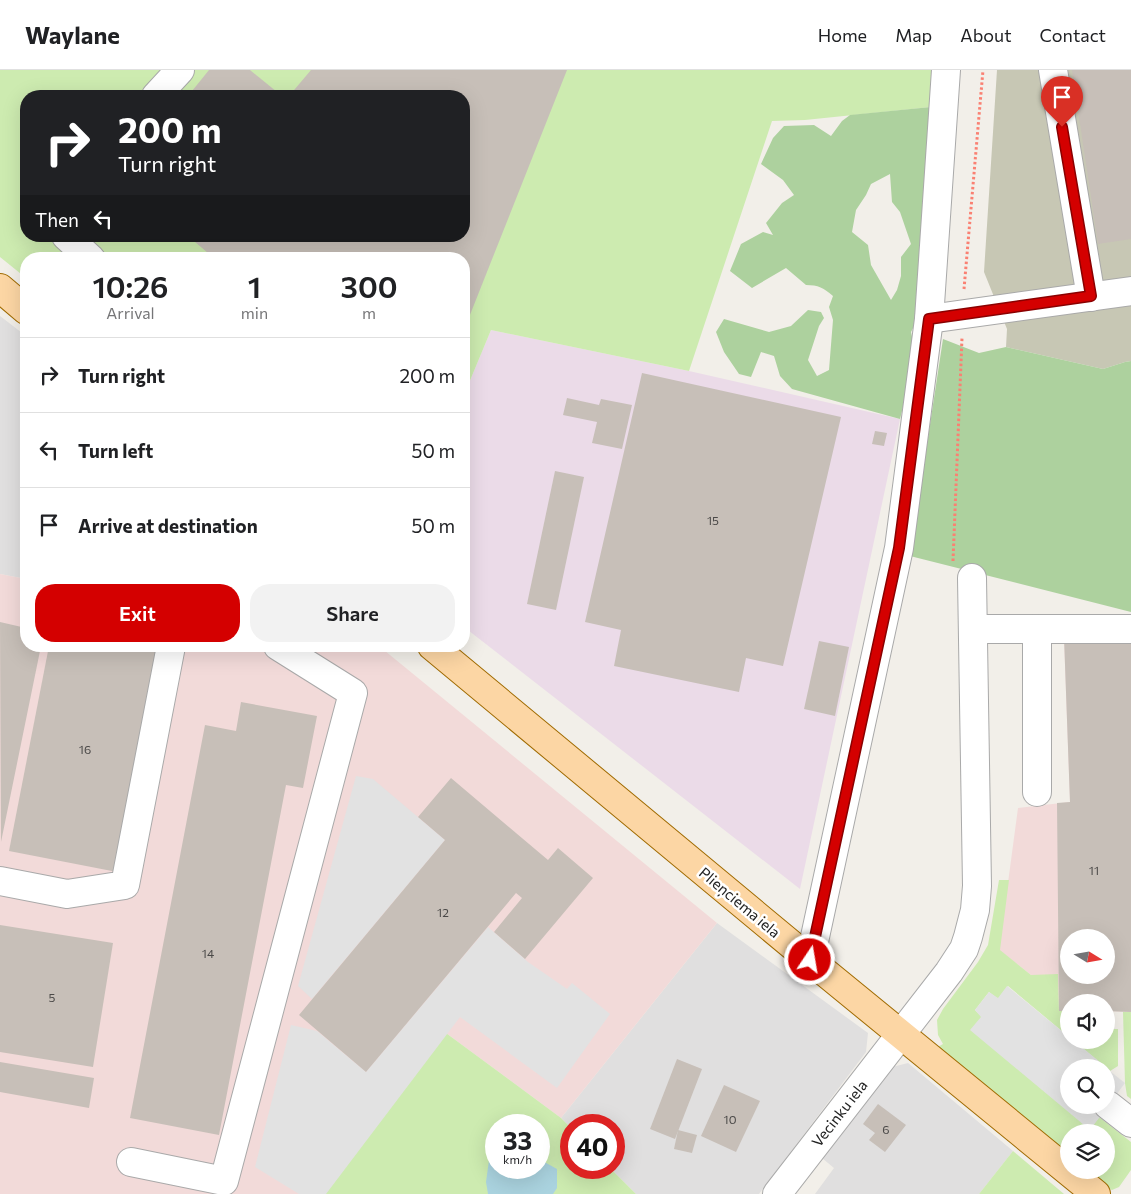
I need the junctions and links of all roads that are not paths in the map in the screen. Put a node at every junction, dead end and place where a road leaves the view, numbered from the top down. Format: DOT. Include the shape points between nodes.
graph roads {
  1 [pos="180,70"];
  2 [pos="946,70"];
  3 [pos="1053,70"];
  4 [pos="162,90"];
  5 [pos="73,242"];
  6 [pos="83,252"];
  7 [pos="0,288"];
  8 [pos="1131,291"];
  9 [pos="1091,296"];
  10 [pos="20,305"];
  11 [pos="929,319"];
  12 [pos="972,578"];
  13 [pos="973,629"];
  14 [pos="1037,629"];
  15 [pos="1131,629"];
  16 [pos="170,652"];
  17 [pos="288,652"];
  18 [pos="439,652"];
  19 [pos="1037,792"];
  20 [pos="0,881"];
  21 [pos="810,960"];
  22 [pos="901,1033"];
  23 [pos="1115,1110"];
  24 [pos="1131,1123"];
  25 [pos="131,1162"];
  26 [pos="777,1194"];
  27 [pos="1096,1194"];
  1 -- 4 [label="street"];
  2 -- 11 [label="street"];
  3 -- 9 [label="street"];
  5 -- 6 [label="street"];
  7 -- 10 [label="main road"];
  8 -- 9 [label="street"];
  9 -- 11 [label="street"];
  11 -- 21 [label="street" via="899,548"];
  12 -- 13 [label="street, Vecinku iela"];
  13 -- 14 [label="street"];
  13 -- 22 [label="street, Vecinku iela" via="978,856 975,910 957,961"];
  14 -- 15 [label="street"];
  14 -- 19 [label="street"];
  16 -- 20 [label="street" via="125,885 67,894"];
  17 -- 25 [label="street" via="353,693 224,1181"];
  18 -- 21 [label="main road, Plieņciema iela"];
  21 -- 22 [label="main road, Plieņciema iela"];
  22 -- 26 [label="street, Vecinku iela"];
  22 -- 27 [label="main road, Plieņciema iela"];
  23 -- 24 [label="street"];
}
